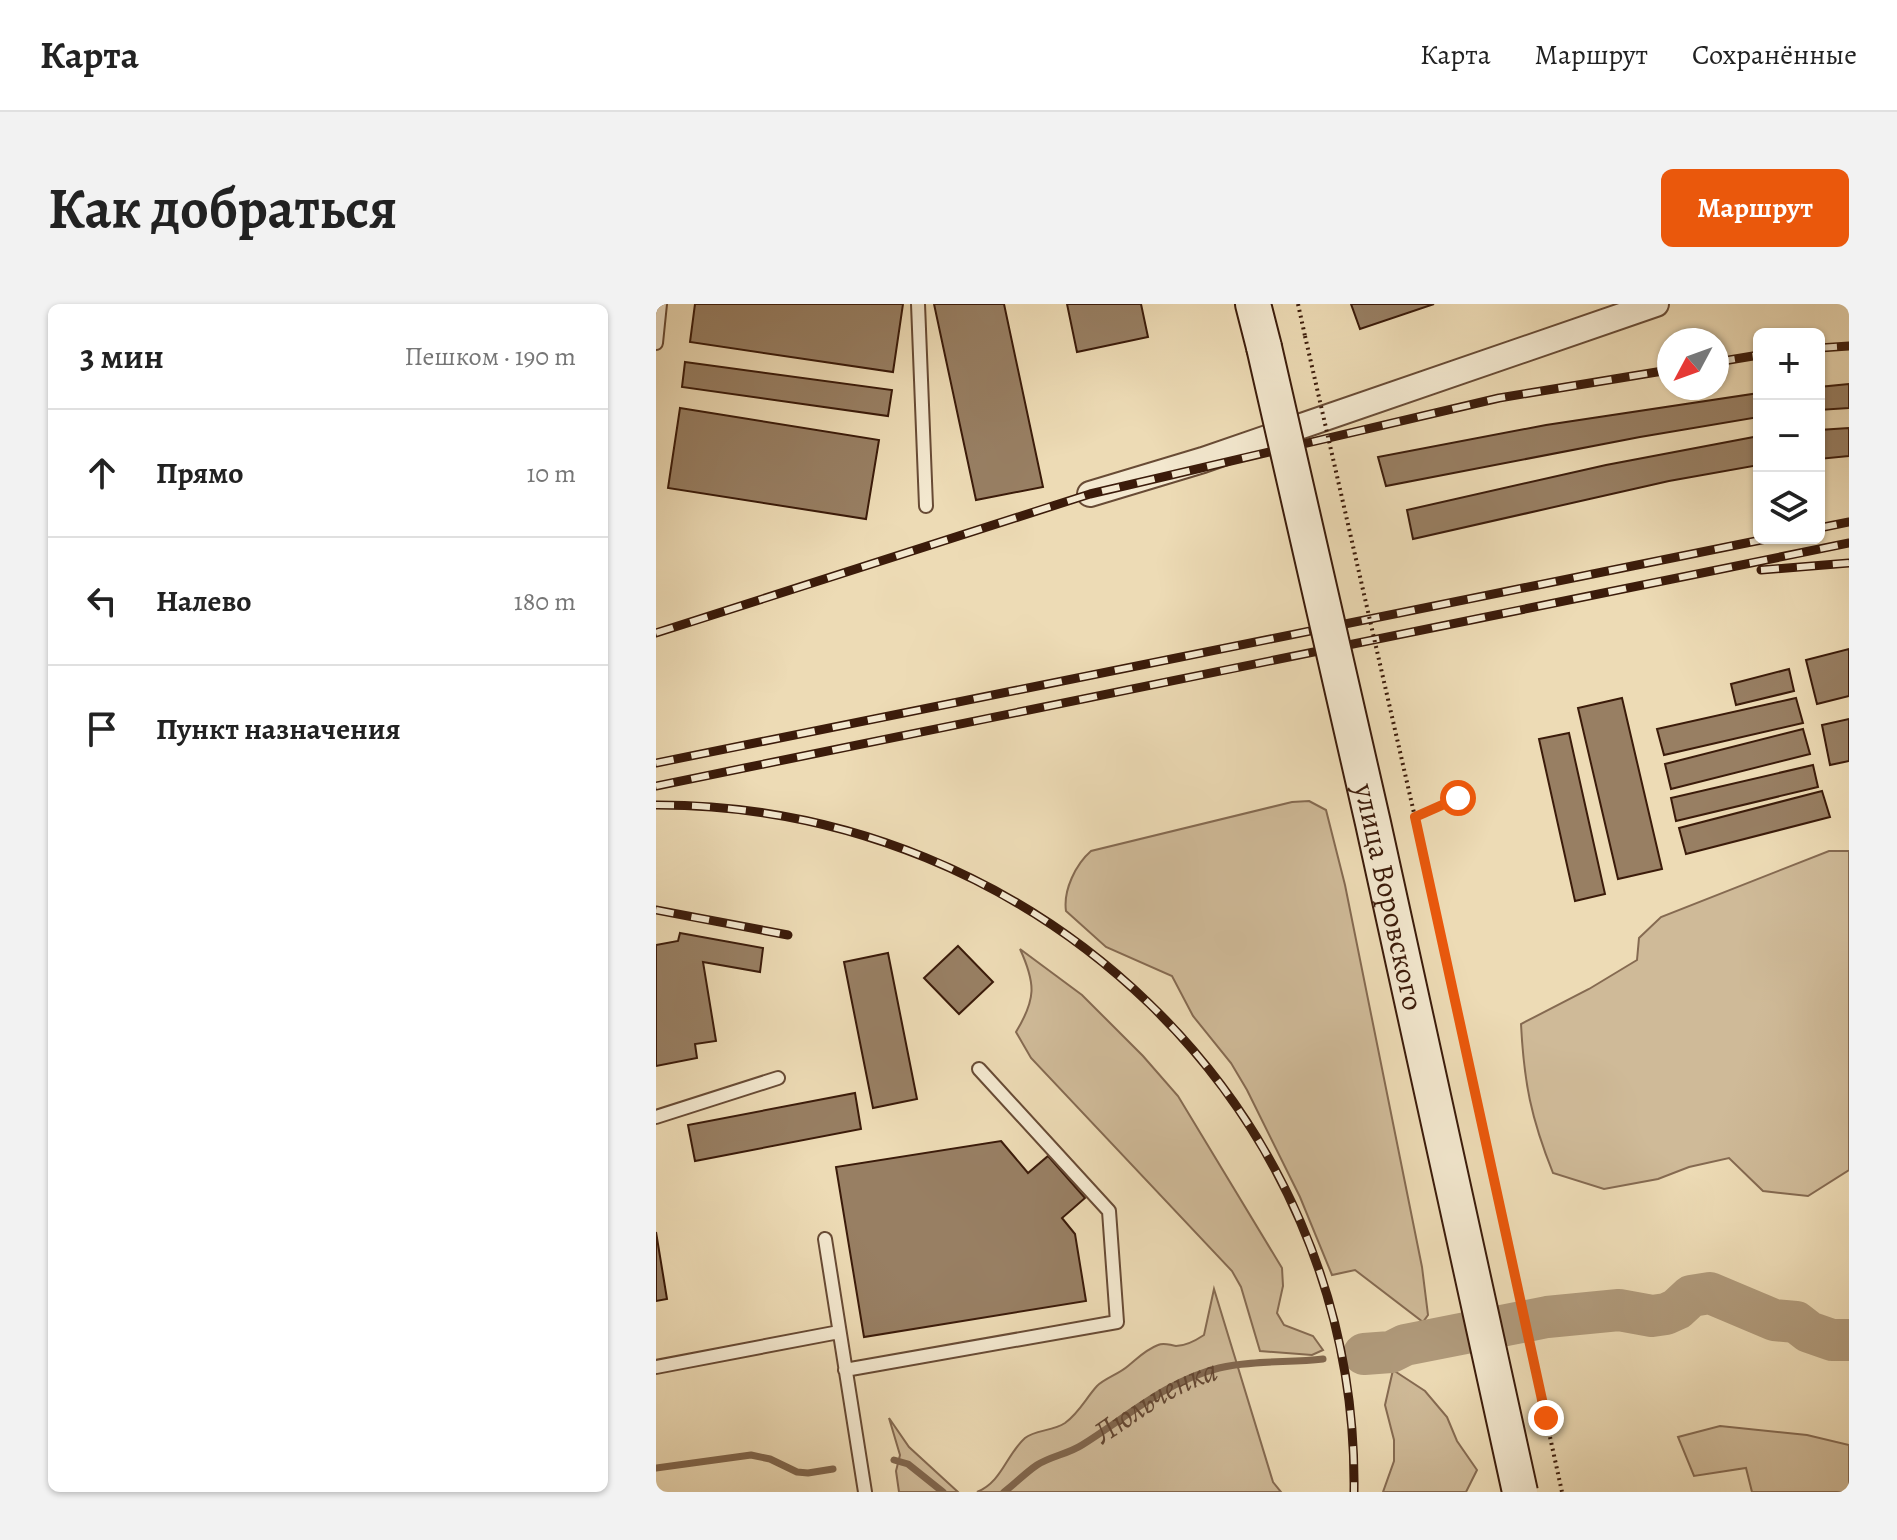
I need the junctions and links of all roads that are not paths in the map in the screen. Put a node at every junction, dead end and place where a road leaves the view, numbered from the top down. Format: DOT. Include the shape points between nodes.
graph roads {
  1 [pos="660,304"];
  2 [pos="918,304"];
  3 [pos="1253,304"];
  4 [pos="1656,304"];
  5 [pos="656,343"];
  6 [pos="1090,494"];
  7 [pos="926,506"];
  8 [pos="979,1069"];
  9 [pos="778,1078"];
  10 [pos="656,1117"];
  11 [pos="825,1239"];
  12 [pos="839,1332"];
  13 [pos="656,1367"];
  14 [pos="845,1370"];
  15 [pos="865,1492"];
  16 [pos="1520,1492"];
  1 -- 5 [label="lane"];
  2 -- 7 [label="lane"];
  3 -- 16 [label="main road, улица Воровского, bridge"];
  4 -- 6 [label="street"];
  8 -- 14 [label="lane" via="1109,1211 1117,1322"];
  9 -- 10 [label="lane"];
  11 -- 12 [label="lane"];
  12 -- 13 [label="lane"];
  12 -- 14 [label="lane"];
  14 -- 15 [label="lane"];
}
